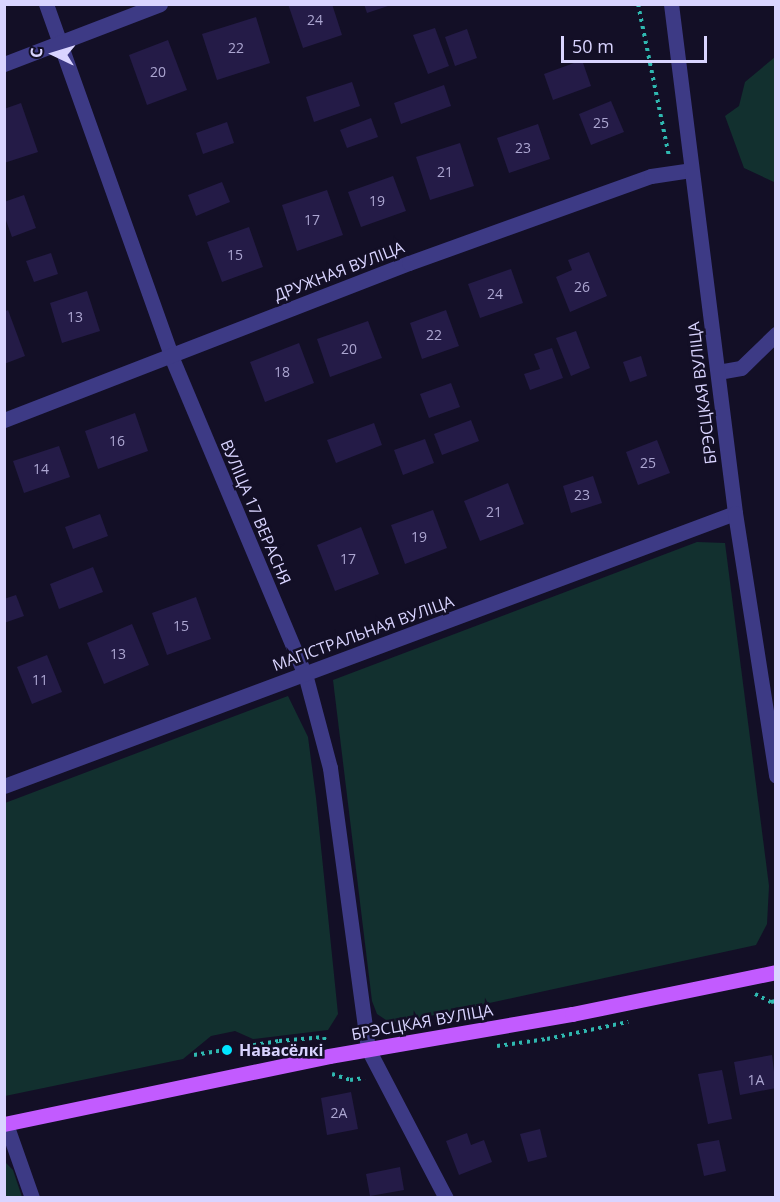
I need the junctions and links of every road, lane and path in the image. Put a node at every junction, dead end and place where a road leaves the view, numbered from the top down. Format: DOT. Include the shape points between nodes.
graph roads {
  1 [pos="46,4"];
  2 [pos="160,4"];
  3 [pos="638,4"];
  4 [pos="671,4"];
  5 [pos="59,43"];
  6 [pos="4,64"];
  7 [pos="691,170"];
  8 [pos="672,172"];
  9 [pos="776,334"];
  10 [pos="171,356"];
  11 [pos="718,372"];
  12 [pos="4,420"];
  13 [pos="735,513"];
  14 [pos="305,674"];
  15 [pos="776,776"];
  16 [pos="4,786"];
  17 [pos="776,972"];
  18 [pos="607,1027"];
  19 [pos="279,1041"];
  20 [pos="488,1048"];
  21 [pos="368,1049"];
  22 [pos="194,1055"];
  23 [pos="331,1074"];
  24 [pos="382,1077"];
  25 [pos="5,1124"];
  26 [pos="32,1197"];
  27 [pos="446,1197"];
  1 -- 5 [label="street, ВУЛІЦА 17 ВЕРАСНЯ"];
  2 -- 5 [label="street"];
  3 -- 8 [label="path"];
  4 -- 7 [label="street, БРЭСЦКАЯ ВУЛІЦА"];
  5 -- 6 [label="street"];
  5 -- 10 [label="street, ВУЛІЦА 17 ВЕРАСНЯ"];
  7 -- 8 [label="street, ДРУЖНАЯ ВУЛІЦА"];
  7 -- 11 [label="street, БРЭСЦКАЯ ВУЛІЦА"];
  8 -- 10 [label="street, ДРУЖНАЯ ВУЛІЦА" via="651,176 409,263"];
  9 -- 11 [label="street" via="741,368"];
  10 -- 12 [label="street, ДРУЖНАЯ ВУЛІЦА"];
  10 -- 14 [label="street, ВУЛІЦА 17 ВЕРАСНЯ"];
  11 -- 13 [label="street, БРЭСЦКАЯ ВУЛІЦА"];
  13 -- 14 [label="street, МАГІСТРАЛЬНАЯ ВУЛІЦА"];
  13 -- 15 [label="street, БРЭСЦКАЯ ВУЛІЦА"];
  14 -- 16 [label="street, МАГІСТРАЛЬНАЯ ВУЛІЦА"];
  14 -- 21 [label="street, ВУЛІЦА 17 ВЕРАСНЯ" via="330,768"];
  17 -- 21 [label="main road, БРЭСЦКАЯ ВУЛІЦА" via="572,1014"];
  18 -- 20 [label="path"];
  19 -- 22 [label="path"];
  21 -- 24 [label="street, ВУЛІЦА 17 ВЕРАСНЯ"];
  21 -- 25 [label="main road, БРЭСЦКАЯ ВУЛІЦА"];
  23 -- 24 [label="path" via="350,1080"];
  24 -- 27 [label="street, ВУЛІЦА 17 ВЕРАСНЯ"];
  25 -- 26 [label="street"];
}
